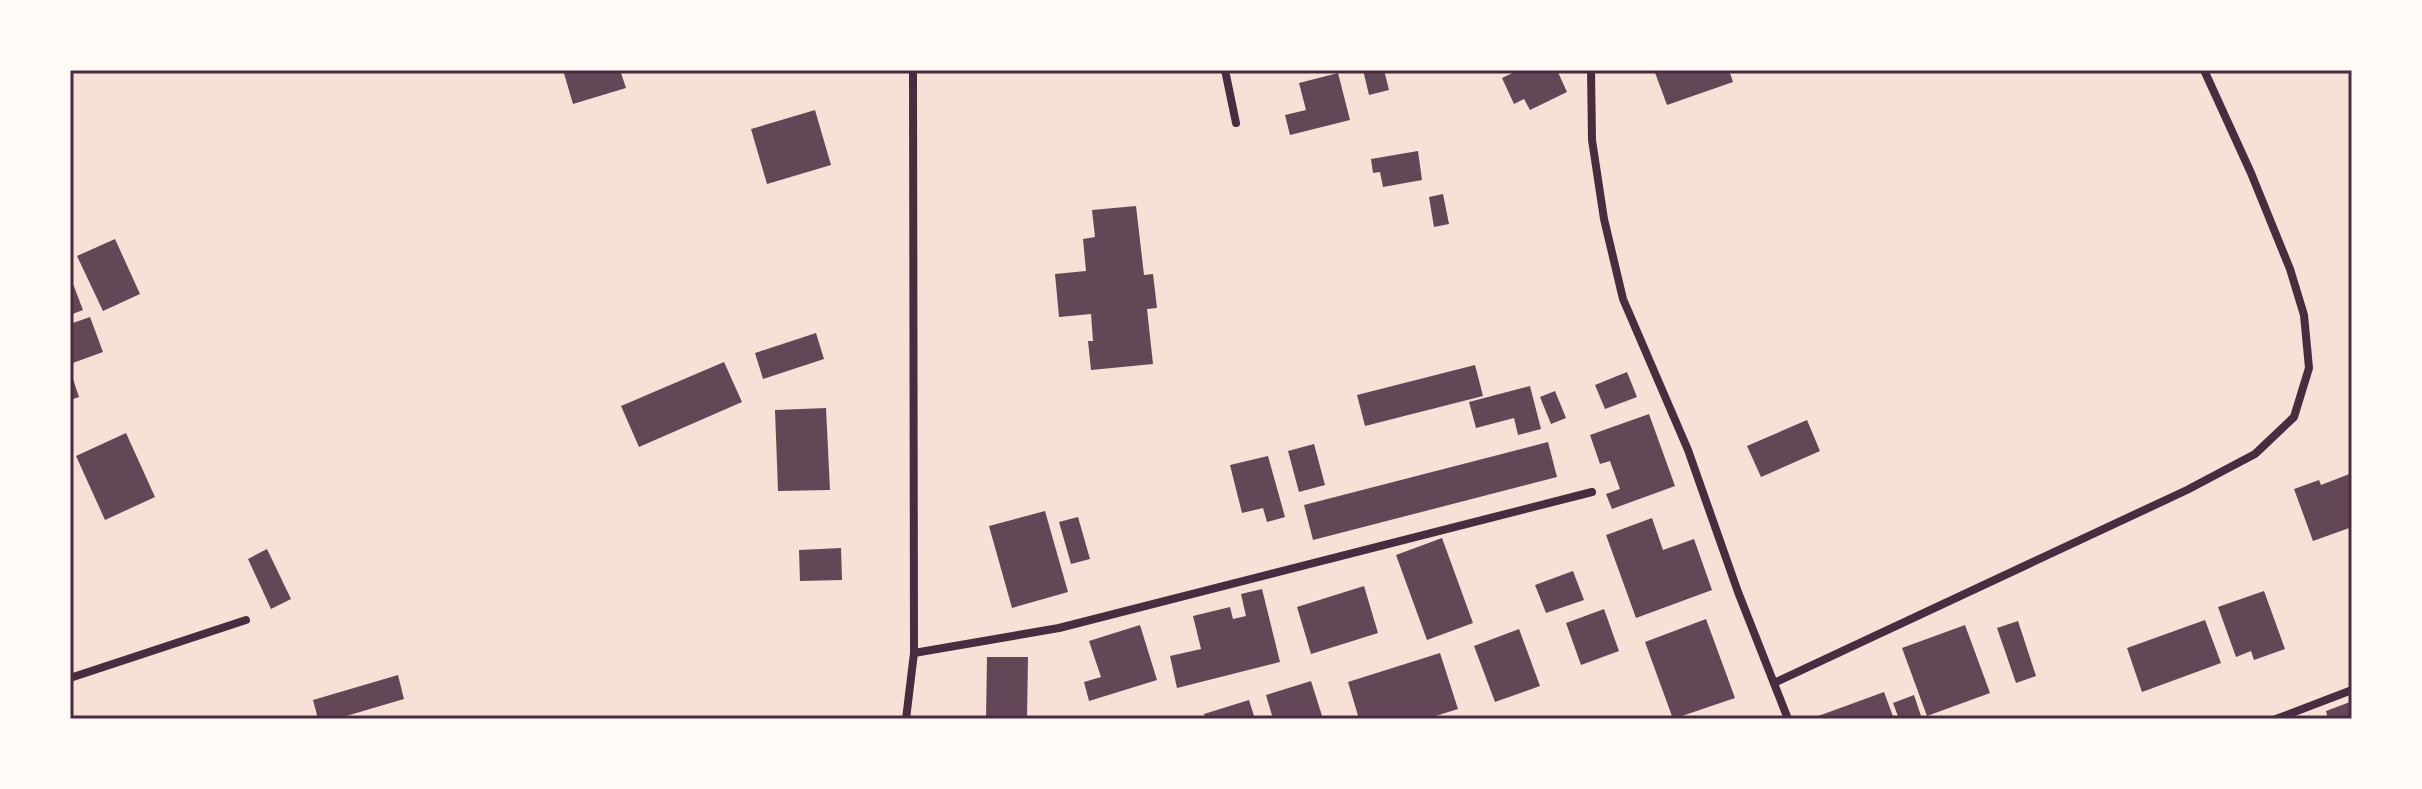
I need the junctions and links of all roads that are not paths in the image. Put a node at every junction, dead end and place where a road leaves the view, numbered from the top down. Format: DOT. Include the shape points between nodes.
graph roads {
  1 [pos="913,70"];
  2 [pos="1225,70"];
  3 [pos="1591,70"];
  4 [pos="2204,70"];
  5 [pos="1236,123"];
  6 [pos="1592,492"];
  7 [pos="246,620"];
  8 [pos="914,653"];
  9 [pos="70,678"];
  10 [pos="1774,683"];
  11 [pos="2352,690"];
  12 [pos="906,719"];
  13 [pos="1788,719"];
  14 [pos="2276,719"];
  1 -- 8 [label="street"];
  2 -- 5 [label="street"];
  3 -- 10 [label="street" via="1592,140 1623,299 1688,450"];
  4 -- 10 [label="street" via="2268,214 2304,315 2309,368 2294,417 2255,454 2187,490"];
  6 -- 8 [label="street" via="1059,628"];
  7 -- 9 [label="street"];
  8 -- 12 [label="street"];
  10 -- 13 [label="street"];
  11 -- 14 [label="street"];
}
